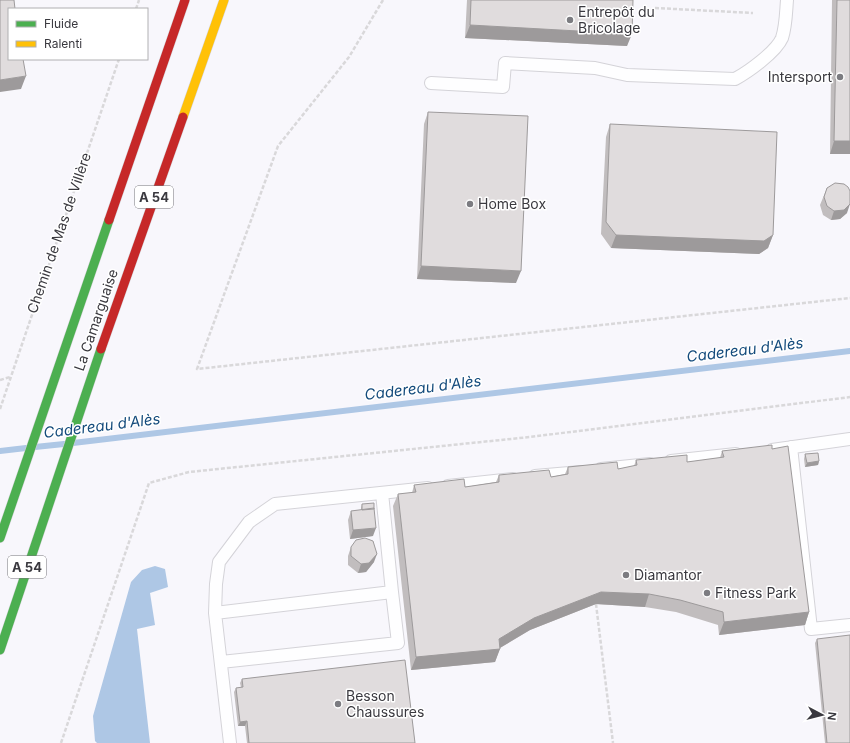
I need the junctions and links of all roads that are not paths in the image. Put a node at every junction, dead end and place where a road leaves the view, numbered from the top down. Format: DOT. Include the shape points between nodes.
graph roads {
  1 [pos="185,0"];
  2 [pos="224,0"];
  3 [pos="787,0"];
  4 [pos="431,84"];
  5 [pos="850,439"];
  6 [pos="791,447"];
  7 [pos="760,451"];
  8 [pos="744,453"];
  9 [pos="382,493"];
  10 [pos="0,538"];
  11 [pos="392,592"];
  12 [pos="214,613"];
  13 [pos="850,625"];
  14 [pos="0,650"];
  15 [pos="221,662"];
  16 [pos="230,743"];
  1 -- 10 [label="highway, La Camarguaise / A 54"];
  2 -- 14 [label="highway, La Camarguaise / A 54" via="85,394"];
  3 -- 4 [label="lane" via="781,39 749,71 735,79 627,74 595,68 505,63 504,87"];
  5 -- 6 [label="lane"];
  6 -- 7 [label="lane"];
  6 -- 13 [label="lane" via="811,629"];
  8 -- 9 [label="lane"];
  9 -- 11 [label="lane"];
  9 -- 12 [label="lane" via="275,504 249,522 219,562"];
  11 -- 12 [label="lane"];
  11 -- 15 [label="lane" via="398,643"];
  12 -- 15 [label="lane"];
  15 -- 16 [label="lane"];
}
